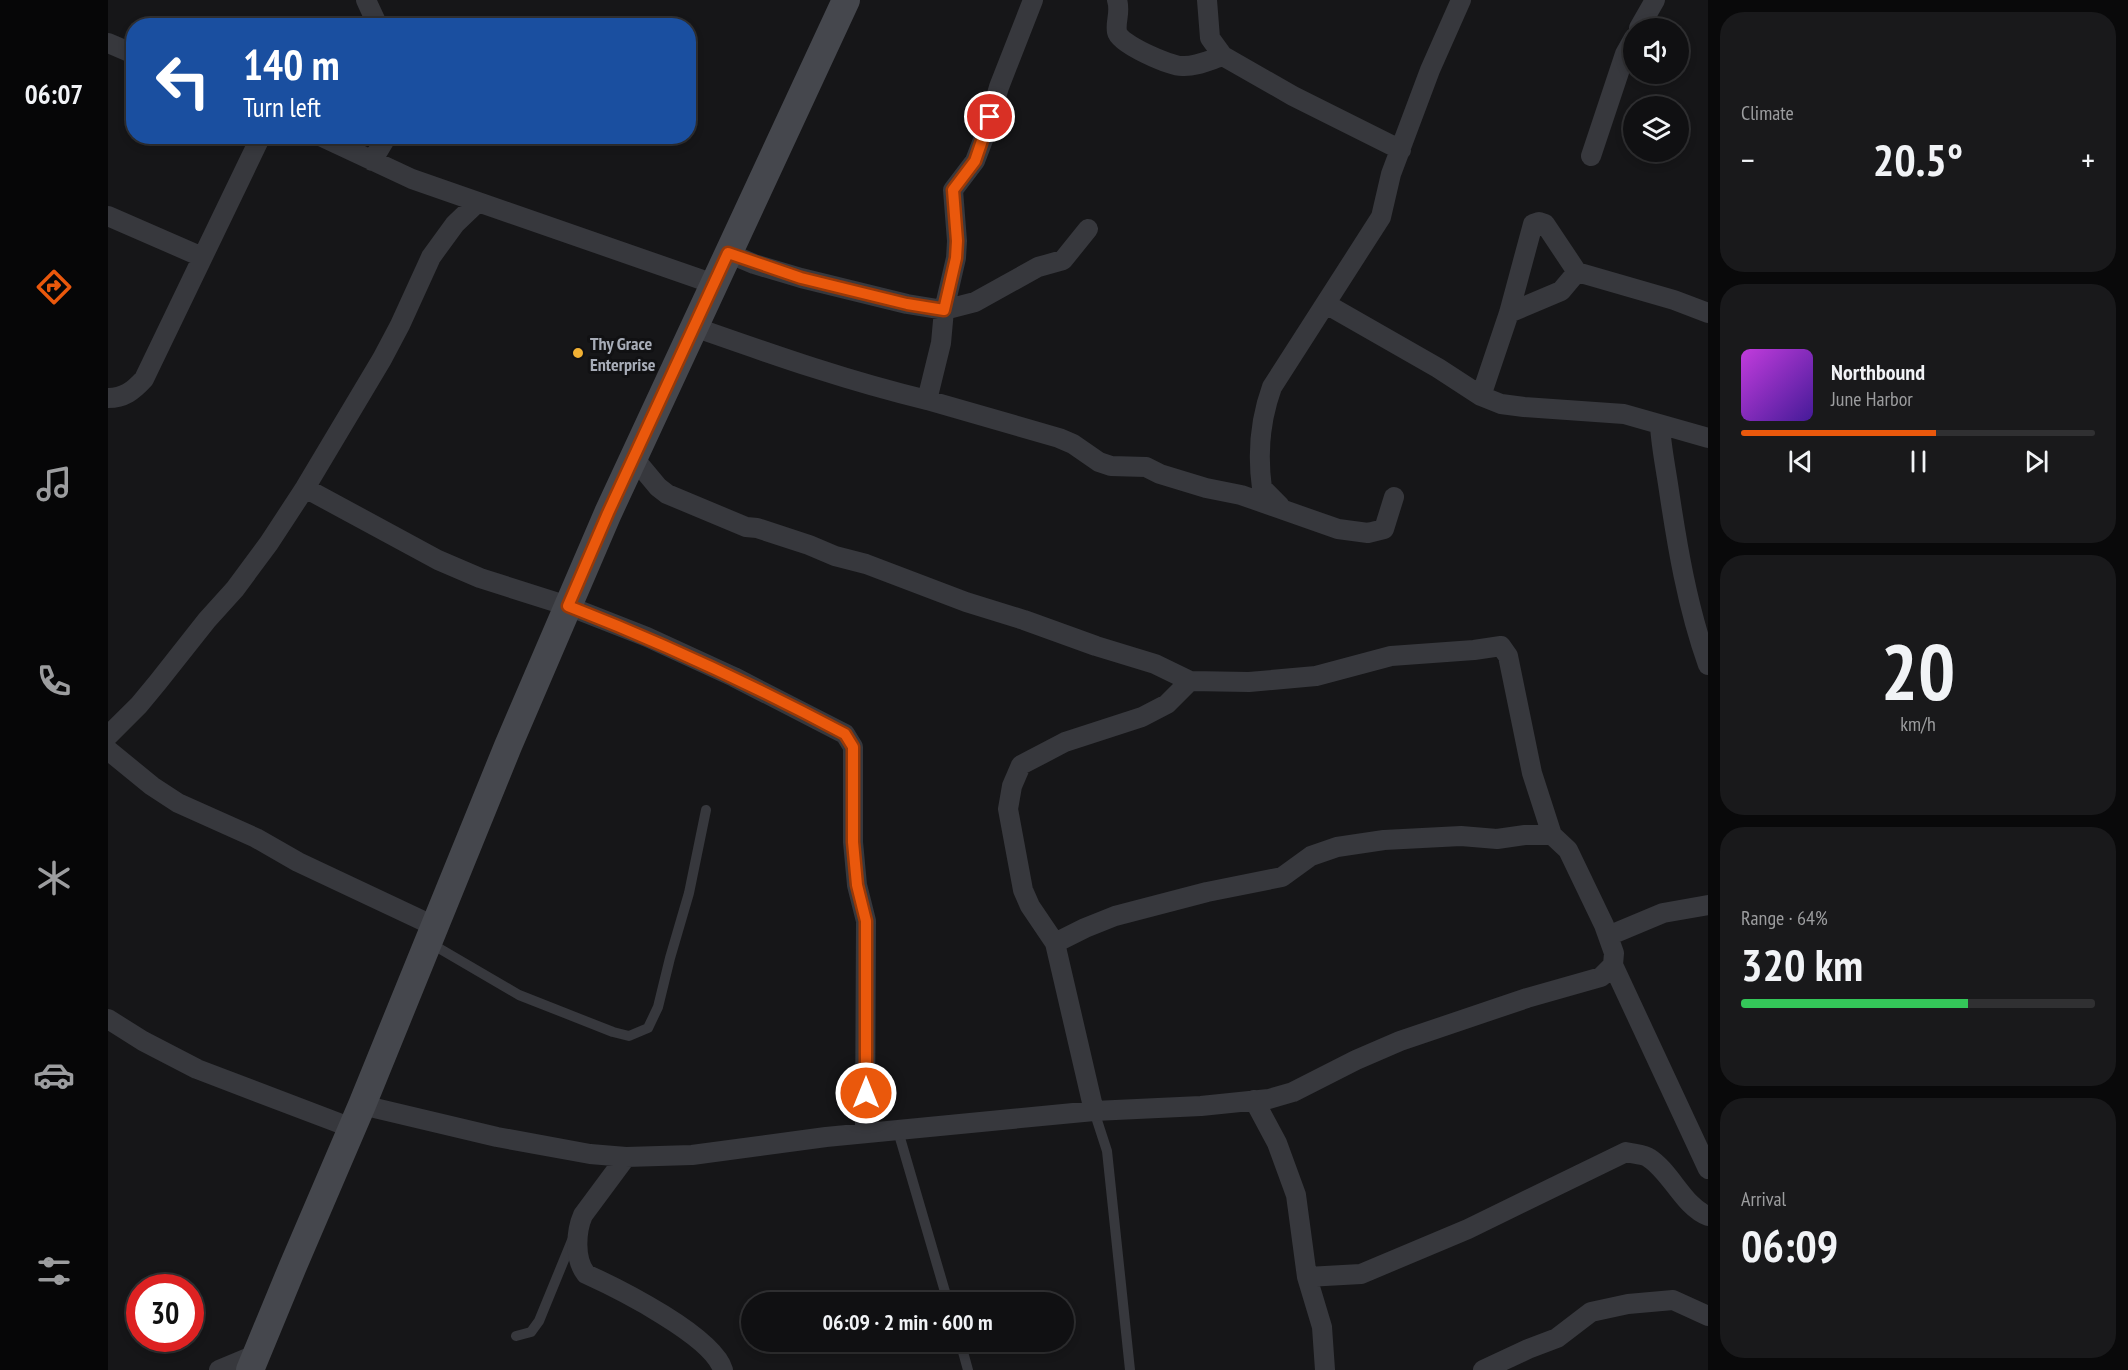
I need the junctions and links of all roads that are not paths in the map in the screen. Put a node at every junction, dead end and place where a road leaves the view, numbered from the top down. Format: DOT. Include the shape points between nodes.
graph roads {
  1 [pos="366,0"];
  2 [pos="846,0"];
  3 [pos="1033,0"];
  4 [pos="1117,0"];
  5 [pos="1207,0"];
  6 [pos="1461,0"];
  7 [pos="1655,0"];
  8 [pos="374,18"];
  9 [pos="1645,18"];
  10 [pos="108,44"];
  11 [pos="126,51"];
  12 [pos="1223,57"];
  13 [pos="1623,57"];
  14 [pos="257,144"];
  15 [pos="337,144"];
  16 [pos="382,144"];
  17 [pos="1401,150"];
  18 [pos="1591,156"];
  19 [pos="372,161"];
  20 [pos="478,202"];
  21 [pos="108,216"];
  22 [pos="1088,229"];
  23 [pos="728,253"];
  24 [pos="202,257"];
  25 [pos="1577,272"];
  26 [pos="714,284"];
  27 [pos="1326,304"];
  28 [pos="944,310"];
  29 [pos="1509,313"];
  30 [pos="1708,313"];
  31 [pos="694,327"];
  32 [pos="1481,396"];
  33 [pos="108,398"];
  34 [pos="927,400"];
  35 [pos="1660,425"];
  36 [pos="1708,438"];
  37 [pos="633,457"];
  38 [pos="306,488"];
  39 [pos="1394,497"];
  40 [pos="1284,510"];
  41 [pos="568,606"];
  42 [pos="1708,664"];
  43 [pos="1190,681"];
  44 [pos="108,736"];
  45 [pos="108,750"];
  46 [pos="706,810"];
  47 [pos="1552,836"];
  48 [pos="1708,905"];
  49 [pos="430,934"];
  50 [pos="1608,936"];
  51 [pos="1055,943"];
  52 [pos="1613,965"];
  53 [pos="108,1018"];
  54 [pos="1254,1100"];
  55 [pos="1094,1111"];
  56 [pos="357,1116"];
  57 [pos="898,1131"];
  58 [pos="865,1133"];
  59 [pos="626,1157"];
  60 [pos="1708,1169"];
  61 [pos="1708,1216"];
  62 [pos="579,1224"];
  63 [pos="1307,1277"];
  64 [pos="945,1292"];
  65 [pos="1708,1316"];
  66 [pos="516,1336"];
  67 [pos="963,1352"];
  68 [pos="253,1362"];
  69 [pos="219,1370"];
  70 [pos="723,1370"];
  71 [pos="968,1370"];
  72 [pos="1130,1370"];
  73 [pos="1325,1370"];
  74 [pos="1483,1370"];
  1 -- 8 [label="street"];
  2 -- 23 [label="street"];
  3 -- 28 [label="street" via="975,161 953,190 956,258"];
  4 -- 12 [label="street" via="1117,32 1128,44 1179,67"];
  5 -- 12 [label="street" via="1210,38"];
  6 -- 17 [label="street"];
  7 -- 9 [label="street"];
  10 -- 11 [label="street"];
  12 -- 17 [label="street"];
  13 -- 18 [label="street"];
  14 -- 24 [label="street"];
  15 -- 19 [label="street"];
  16 -- 19 [label="street"];
  17 -- 27 [label="street" via="1381,217"];
  19 -- 20 [label="street"];
  20 -- 26 [label="street"];
  20 -- 38 [label="street" via="448,232 431,257 400,326"];
  21 -- 24 [label="street"];
  22 -- 28 [label="street" via="1063,260 1038,267 975,302"];
  23 -- 26 [label="street"];
  23 -- 28 [label="street" via="801,278"];
  24 -- 33 [label="street" via="144,379 119,398"];
  25 -- 29 [label="street" via="1561,291"];
  25 -- 29 [label="street" via="1545,224 1533,224"];
  25 -- 30 [label="street"];
  26 -- 31 [label="street"];
  27 -- 32 [label="street"];
  27 -- 40 [label="street" via="1272,387 1263,411 1262,488"];
  28 -- 34 [label="street" via="941,343"];
  29 -- 32 [label="street"];
  31 -- 34 [label="street" via="800,365"];
  31 -- 37 [label="street"];
  32 -- 35 [label="street" via="1524,407 1624,414"];
  34 -- 40 [label="street" via="1059,438 1111,466 1146,467"];
  35 -- 36 [label="street"];
  35 -- 42 [label="street" via="1673,527"];
  37 -- 41 [label="street"];
  37 -- 43 [label="street" via="667,494 746,527 866,564 966,602 1155,664"];
  38 -- 41 [label="street" via="438,560"];
  38 -- 44 [label="street" via="235,589 139,705"];
  39 -- 40 [label="street" via="1384,529 1368,533 1338,529"];
  41 -- 49 [label="street"];
  41 -- 58 [label="street" via="734,677 850,740 853,842 857,885 866,921"];
  43 -- 47 [label="street" via="1249,682 1316,676 1391,656 1501,646 1508,656 1532,773"];
  43 -- 51 [label="street" via="1167,704 1142,717 1065,742 1021,765 1008,809 1023,890"];
  45 -- 49 [label="street" via="178,803 256,838"];
  46 -- 49 [label="lane" via="689,893 658,1007 648,1028 629,1036 613,1032 510,991"];
  47 -- 50 [label="street" via="1568,850"];
  47 -- 51 [label="street" via="1461,836 1337,847 1311,856 1282,877 1115,916"];
  48 -- 50 [label="street" via="1663,913"];
  49 -- 56 [label="street"];
  50 -- 52 [label="street" via="1614,953"];
  51 -- 55 [label="street"];
  52 -- 54 [label="street" via="1601,977 1427,1031 1356,1060 1293,1092"];
  52 -- 60 [label="street"];
  53 -- 56 [label="street" via="197,1069"];
  54 -- 55 [label="street"];
  54 -- 63 [label="street" via="1277,1143 1296,1195"];
  55 -- 57 [label="street"];
  55 -- 72 [label="lane" via="1107,1151"];
  56 -- 59 [label="street"];
  56 -- 68 [label="street"];
  57 -- 58 [label="street"];
  57 -- 64 [label="lane"];
  58 -- 59 [label="street" via="692,1155"];
  59 -- 62 [label="street"];
  61 -- 63 [label="street" via="1649,1157 1626,1152 1468,1229 1361,1274"];
  62 -- 66 [label="lane" via="540,1321 531,1332"];
  62 -- 70 [label="street" via="578,1260 586,1274 636,1298 710,1347"];
  63 -- 73 [label="street" via="1322,1327"];
  65 -- 74 [label="street" via="1673,1300 1591,1312 1557,1338"];
  67 -- 71 [label="lane"];
  68 -- 69 [label="street"];
}
